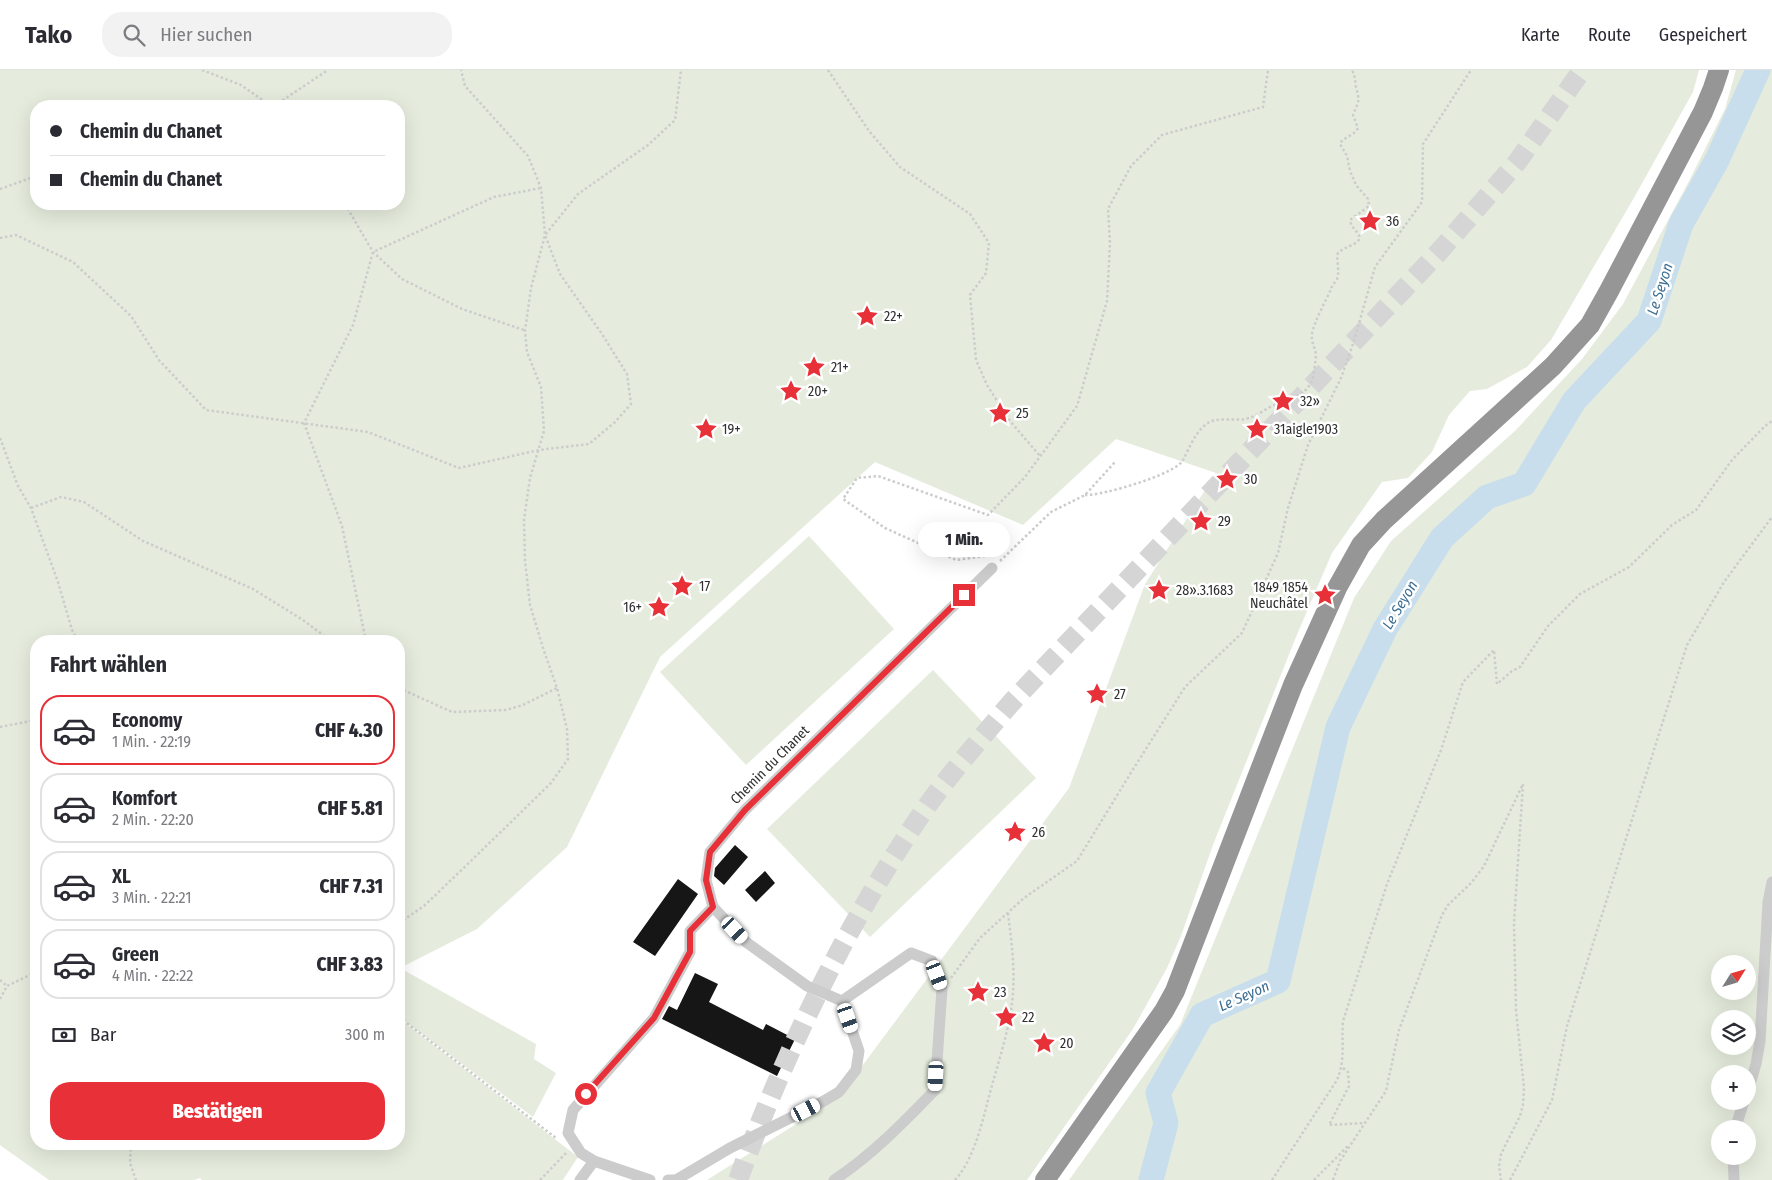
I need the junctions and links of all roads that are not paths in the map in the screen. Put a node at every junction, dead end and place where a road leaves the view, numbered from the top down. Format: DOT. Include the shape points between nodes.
graph roads {
  1 [pos="1719,70"];
  2 [pos="992,568"];
  3 [pos="1772,882"];
  4 [pos="713,907"];
  5 [pos="842,1001"];
  6 [pos="1756,1065"];
  7 [pos="594,1161"];
  8 [pos="1733,1165"];
  9 [pos="580,1180"];
  10 [pos="650,1180"];
  11 [pos="668,1180"];
  12 [pos="834,1180"];
  13 [pos="1045,1180"];
  14 [pos="1734,1180"];
  1 -- 13 [label="highway" via="1703,112 1590,325 1553,366 1384,520 1353,557 1293,685 1175,991"];
  2 -- 4 [label="street, Chemin du Chanet" via="745,810 710,852 706,880"];
  3 -- 6 [label="street"];
  4 -- 5 [label="street" via="746,942 807,986"];
  4 -- 7 [label="street" via="690,931 690,952 654,1018 573,1110 568,1133 581,1153"];
  5 -- 11 [label="street" via="859,1051 856,1070 839,1092 730,1148 676,1180"];
  5 -- 12 [label="street" via="911,954 932,961 942,989 936,1090 852,1168"];
  7 -- 9 [label="street"];
  7 -- 10 [label="street"];
  8 -- 14 [label="street"];
}
